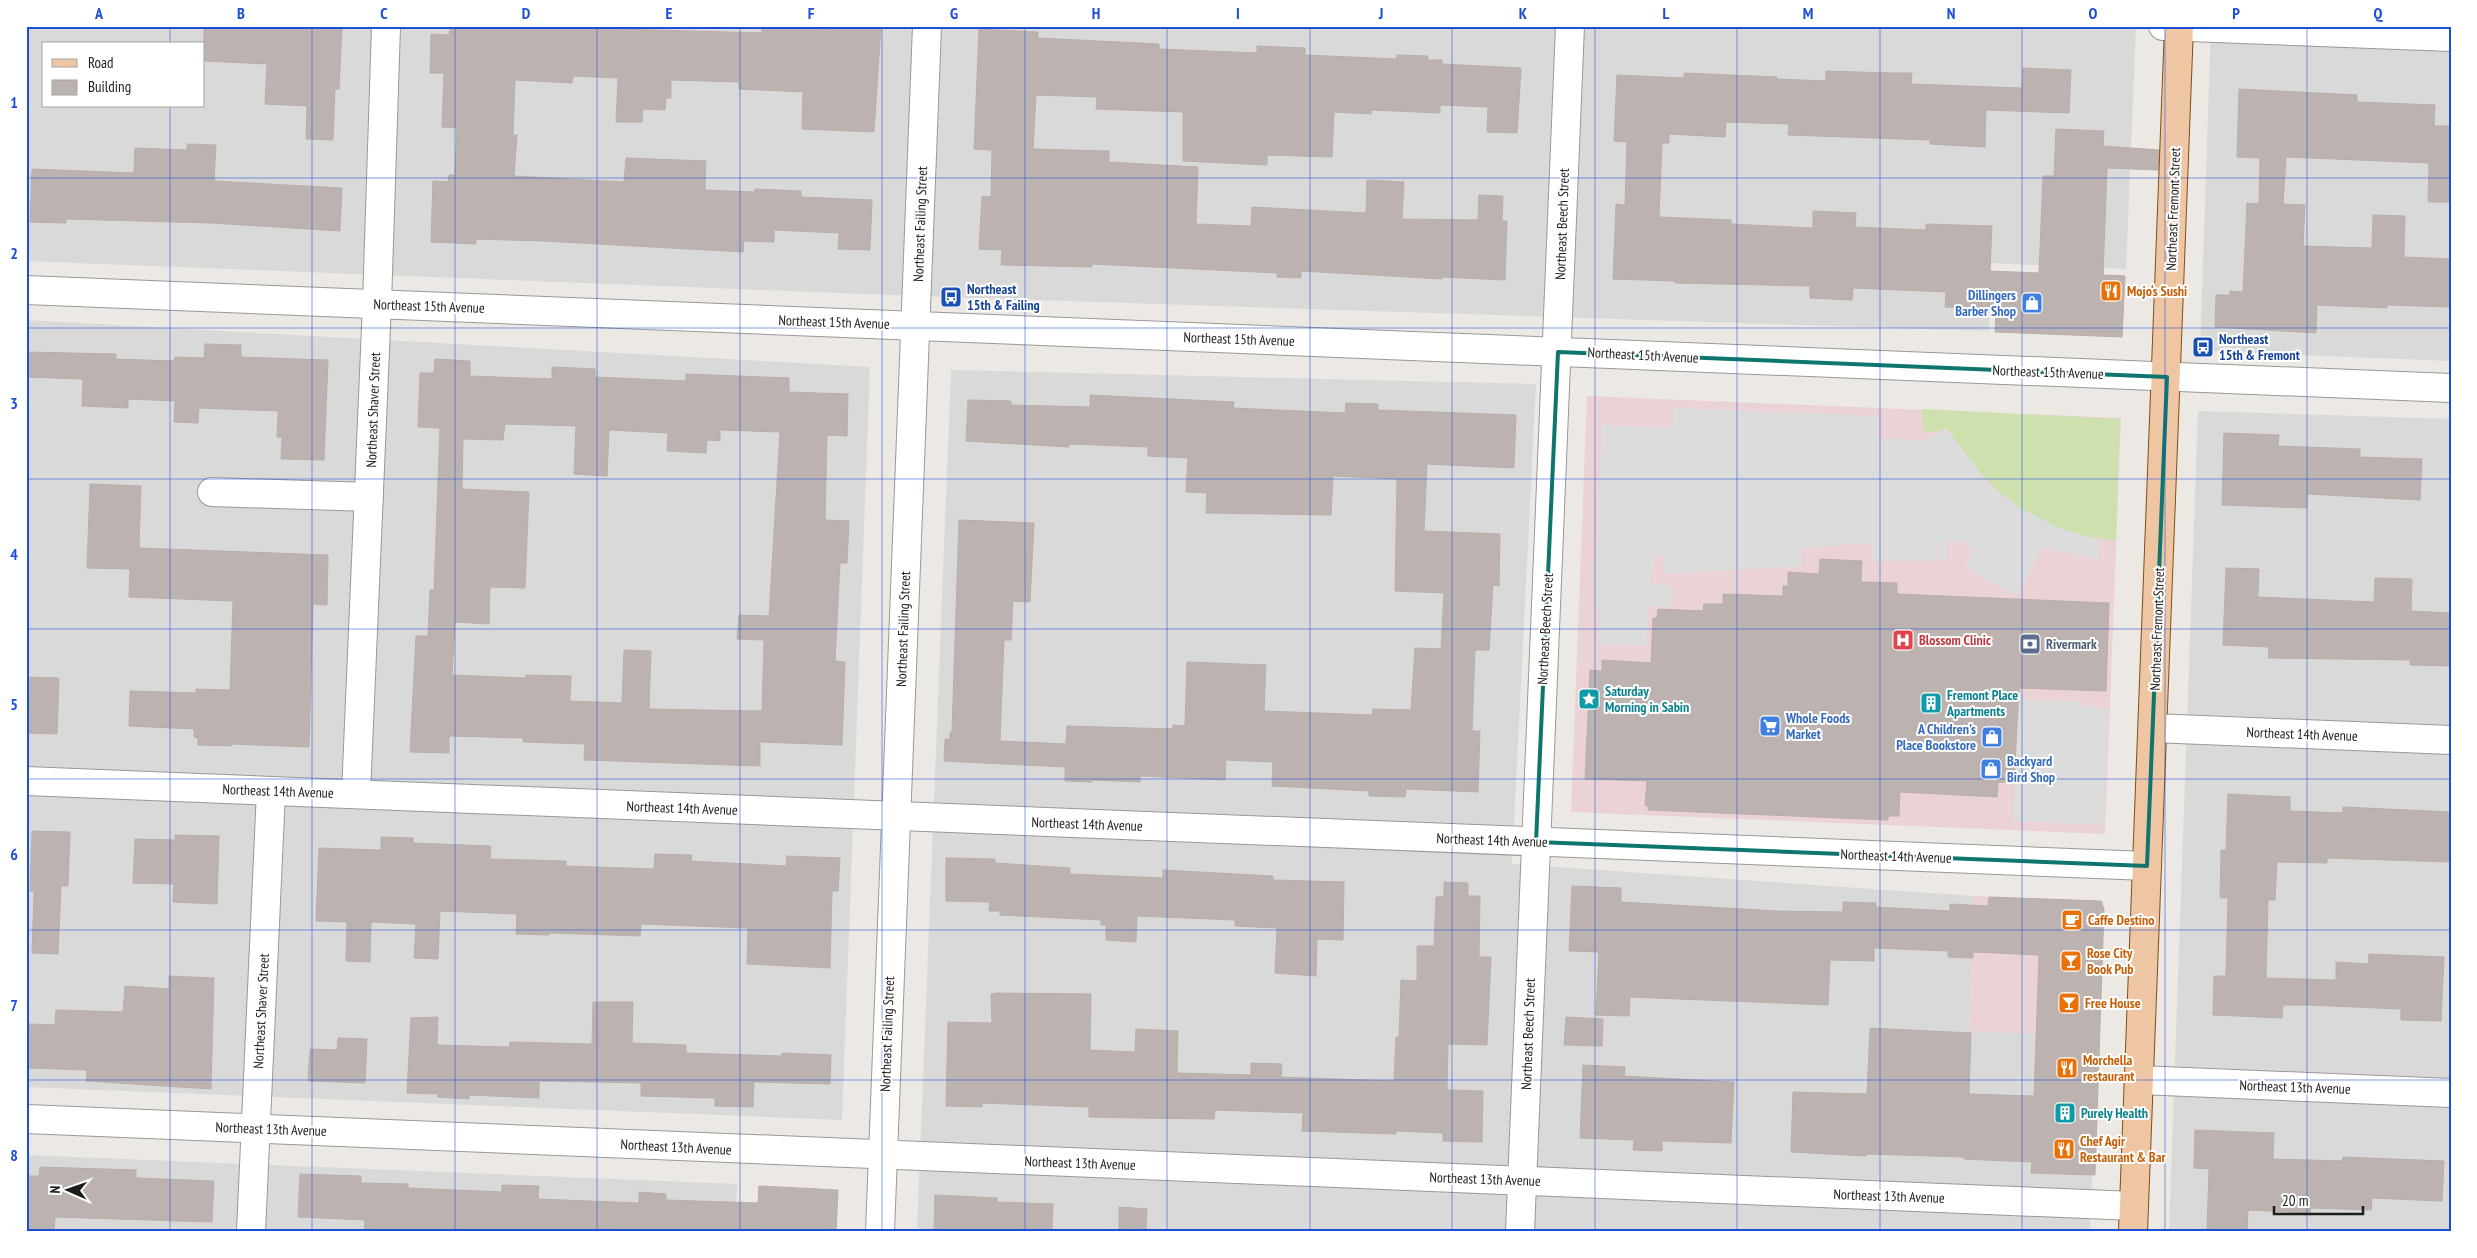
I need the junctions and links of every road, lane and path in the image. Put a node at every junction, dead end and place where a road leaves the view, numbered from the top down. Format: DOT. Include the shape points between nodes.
graph roads {
  1 [pos="386,26"];
  2 [pos="927,26"];
  3 [pos="1570,26"];
  4 [pos="2174,27"];
  5 [pos="2451,37"];
  6 [pos="26,290"];
  7 [pos="377,304"];
  8 [pos="916,325"];
  9 [pos="1558,352"];
  10 [pos="2167,377"];
  11 [pos="2451,388"];
  12 [pos="212,492"];
  13 [pos="369,497"];
  14 [pos="2153,728"];
  15 [pos="2451,740"];
  16 [pos="26,781"];
  17 [pos="271,791"];
  18 [pos="356,794"];
  19 [pos="895,816"];
  20 [pos="1536,842"];
  21 [pos="2148,866"];
  22 [pos="2139,1080"];
  23 [pos="2451,1093"];
  24 [pos="26,1119"];
  25 [pos="256,1128"];
  26 [pos="882,1156"];
  27 [pos="1522,1181"];
  28 [pos="2134,1219"];
  29 [pos="251,1232"];
  30 [pos="880,1232"];
  31 [pos="1520,1232"];
  1 -- 7 [label="street, Northeast Shaver Street"];
  2 -- 8 [label="street, Northeast Failing Street"];
  3 -- 9 [label="street, Northeast Beech Street"];
  4 -- 5 [label="street"];
  4 -- 10 [label="main road, Northeast Fremont Street"];
  6 -- 7 [label="street, Northeast 15th Avenue"];
  7 -- 8 [label="street, Northeast 15th Avenue"];
  7 -- 13 [label="street, Northeast Shaver Street"];
  8 -- 9 [label="street, Northeast 15th Avenue"];
  8 -- 19 [label="street, Northeast Failing Street"];
  9 -- 10 [label="street, Northeast 15th Avenue"];
  9 -- 20 [label="street, Northeast Beech Street"];
  10 -- 11 [label="street, Northeast 15th Avenue"];
  10 -- 14 [label="main road, Northeast Fremont Street"];
  12 -- 13 [label="street"];
  13 -- 18 [label="street, Northeast Shaver Street"];
  14 -- 15 [label="street, Northeast 14th Avenue"];
  14 -- 21 [label="main road, Northeast Fremont Street"];
  16 -- 17 [label="street, Northeast 14th Avenue"];
  17 -- 18 [label="street, Northeast 14th Avenue"];
  17 -- 25 [label="street, Northeast Shaver Street"];
  18 -- 19 [label="street, Northeast 14th Avenue"];
  19 -- 20 [label="street, Northeast 14th Avenue"];
  19 -- 26 [label="street, Northeast Failing Street"];
  20 -- 21 [label="street, Northeast 14th Avenue"];
  20 -- 27 [label="street, Northeast Beech Street"];
  21 -- 22 [label="main road, Northeast Fremont Street"];
  22 -- 23 [label="street, Northeast 13th Avenue"];
  22 -- 28 [label="main road, Northeast Fremont Street"];
  24 -- 25 [label="street, Northeast 13th Avenue"];
  25 -- 26 [label="street, Northeast 13th Avenue"];
  25 -- 29 [label="street, Northeast Shaver Street"];
  26 -- 27 [label="street, Northeast 13th Avenue"];
  26 -- 30 [label="street, Northeast Failing Street"];
  27 -- 28 [label="street, Northeast 13th Avenue"];
  27 -- 31 [label="street, Northeast Beech Street"];
}
